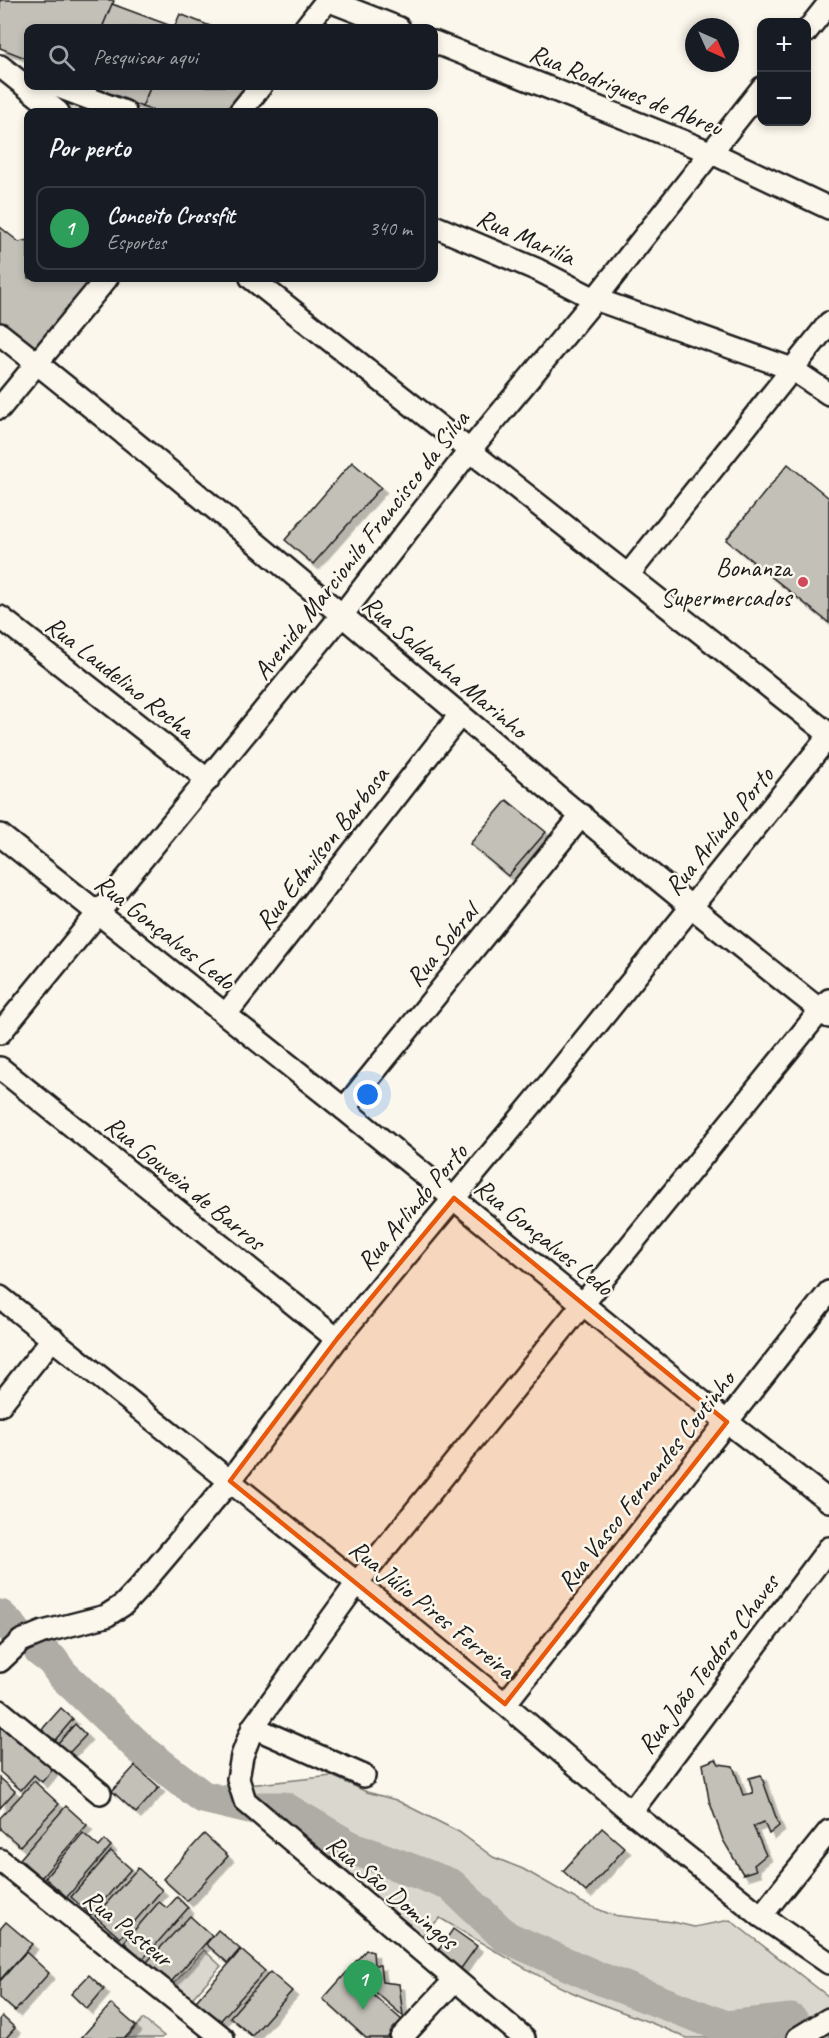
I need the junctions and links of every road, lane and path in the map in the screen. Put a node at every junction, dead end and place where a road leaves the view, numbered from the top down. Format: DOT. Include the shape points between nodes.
graph roads {
  1 [pos="327,0"];
  2 [pos="829,3"];
  3 [pos="308,24"];
  4 [pos="389,24"];
  5 [pos="811,27"];
  6 [pos="438,44"];
  7 [pos="0,65"];
  8 [pos="24,74"];
  9 [pos="24,84"];
  10 [pos="31,90"];
  11 [pos="67,90"];
  12 [pos="258,90"];
  13 [pos="757,94"];
  14 [pos="53,108"];
  15 [pos="114,108"];
  16 [pos="243,108"];
  17 [pos="710,152"];
  18 [pos="829,208"];
  19 [pos="438,228"];
  20 [pos="104,282"];
  21 [pos="256,282"];
  22 [pos="595,299"];
  23 [pos="829,323"];
  24 [pos="0,334"];
  25 [pos="36,362"];
  26 [pos="792,369"];
  27 [pos="829,394"];
  28 [pos="0,408"];
  29 [pos="470,450"];
  30 [pos="628,575"];
  31 [pos="342,615"];
  32 [pos="0,617"];
  33 [pos="460,716"];
  34 [pos="829,735"];
  35 [pos="208,780"];
  36 [pos="582,815"];
  37 [pos="0,835"];
  38 [pos="693,907"];
  39 [pos="99,914"];
  40 [pos="826,1009"];
  41 [pos="226,1014"];
  42 [pos="0,1033"];
  43 [pos="0,1068"];
  44 [pos="344,1109"];
  45 [pos="454,1198"];
  46 [pos="829,1292"];
  47 [pos="0,1297"];
  48 [pos="584,1304"];
  49 [pos="53,1338"];
  50 [pos="337,1339"];
  51 [pos="0,1405"];
  52 [pos="727,1422"];
  53 [pos="230,1481"];
  54 [pos="829,1501"];
  55 [pos="829,1548"];
  56 [pos="357,1583"];
  57 [pos="0,1661"];
  58 [pos="504,1704"];
  59 [pos="0,1711"];
  60 [pos="253,1727"];
  61 [pos="364,1776"];
  62 [pos="100,1793"];
  63 [pos="631,1812"];
  64 [pos="829,1831"];
  65 [pos="0,1860"];
  66 [pos="761,1916"];
  67 [pos="829,1963"];
  68 [pos="454,1981"];
  69 [pos="829,2019"];
  70 [pos="804,2034"];
  71 [pos="223,2038"];
  72 [pos="400,2038"];
  73 [pos="524,2038"];
  1 -- 3 [label="street"];
  1 -- 4 [label="street"];
  2 -- 5 [label="street"];
  6 -- 17 [label="street, Rua Rodrigues de Abreu"];
  7 -- 8 [label="street"];
  7 -- 9 [label="street"];
  10 -- 14 [label="street"];
  11 -- 15 [label="street"];
  12 -- 16 [label="street"];
  13 -- 17 [label="street, Avenida Marcionilo Francisco da Silva"];
  17 -- 18 [label="street, Rua Rodrigues de Abreu"];
  17 -- 22 [label="street, Avenida Marcionilo Francisco da Silva"];
  19 -- 22 [label="street, Rua Marilía"];
  20 -- 25 [label="street"];
  21 -- 29 [label="street"];
  22 -- 26 [label="street, Rua Marilía"];
  22 -- 29 [label="street, Avenida Marcionilo Francisco da Silva"];
  23 -- 26 [label="street"];
  24 -- 25 [label="street, Rua Saldanha Marinho"];
  25 -- 28 [label="street"];
  25 -- 31 [label="street, Rua Saldanha Marinho"];
  26 -- 27 [label="street, Rua Marilía"];
  26 -- 30 [label="street"];
  29 -- 30 [label="street"];
  29 -- 31 [label="street, Avenida Marcionilo Francisco da Silva"];
  30 -- 34 [label="street"];
  31 -- 33 [label="street, Rua Saldanha Marinho"];
  31 -- 35 [label="street, Avenida Marcionilo Francisco da Silva"];
  32 -- 35 [label="street, Rua Laudelino Rocha"];
  33 -- 36 [label="street, Rua Saldanha Marinho"];
  33 -- 41 [label="street, Rua Edmilson Barbosa"];
  34 -- 38 [label="street, Rua Arlindo Porto"];
  35 -- 39 [label="street, Avenida Marcionilo Francisco da Silva"];
  36 -- 38 [label="street, Rua Saldanha Marinho"];
  36 -- 44 [label="street, Rua Sobral"];
  37 -- 39 [label="street, Rua Gonçalves Ledo"];
  38 -- 40 [label="street, Rua Saldanha Marinho"];
  38 -- 45 [label="street, Rua Arlindo Porto"];
  39 -- 41 [label="street, Rua Gonçalves Ledo"];
  39 -- 42 [label="street, Avenida Marcionilo Francisco da Silva"];
  40 -- 48 [label="street"];
  41 -- 44 [label="street, Rua Gonçalves Ledo"];
  43 -- 50 [label="street, Rua Gouveia de Barros"];
  44 -- 45 [label="street, Rua Gonçalves Ledo"];
  45 -- 48 [label="street, Rua Gonçalves Ledo"];
  45 -- 50 [label="street, Rua Arlindo Porto"];
  46 -- 52 [label="street, Rua Vasco Fernandes Coutinho"];
  47 -- 49 [label="street, Rua Júlio Pires Ferreira"];
  48 -- 52 [label="street, Rua Gonçalves Ledo"];
  48 -- 56 [label="street"];
  49 -- 51 [label="street"];
  49 -- 53 [label="street, Rua Júlio Pires Ferreira"];
  50 -- 53 [label="street, Rua Arlindo Porto"];
  52 -- 54 [label="street, Rua Gonçalves Ledo"];
  52 -- 58 [label="street, Rua Vasco Fernandes Coutinho"];
  53 -- 56 [label="street, Rua Júlio Pires Ferreira"];
  53 -- 57 [label="street, Rua Arlindo Porto" via="123,1605 106,1616 21,1641"];
  55 -- 63 [label="street, Rua João Teodoro Chaves"];
  56 -- 58 [label="street, Rua Júlio Pires Ferreira"];
  56 -- 60 [label="street"];
  58 -- 63 [label="street, Rua Júlio Pires Ferreira"];
  59 -- 62 [label="street"];
  60 -- 61 [label="street"];
  60 -- 68 [label="street, Rua São Domingos" via="238,1779 245,1801"];
  63 -- 66 [label="street, Rua Júlio Pires Ferreira"];
  64 -- 66 [label="street"];
  65 -- 71 [label="street, Rua Pasteur"];
  66 -- 67 [label="street, Rua Júlio Pires Ferreira"];
  68 -- 72 [label="street"];
  68 -- 73 [label="street, Rua São Domingos"];
  69 -- 70 [label="street"];
}
